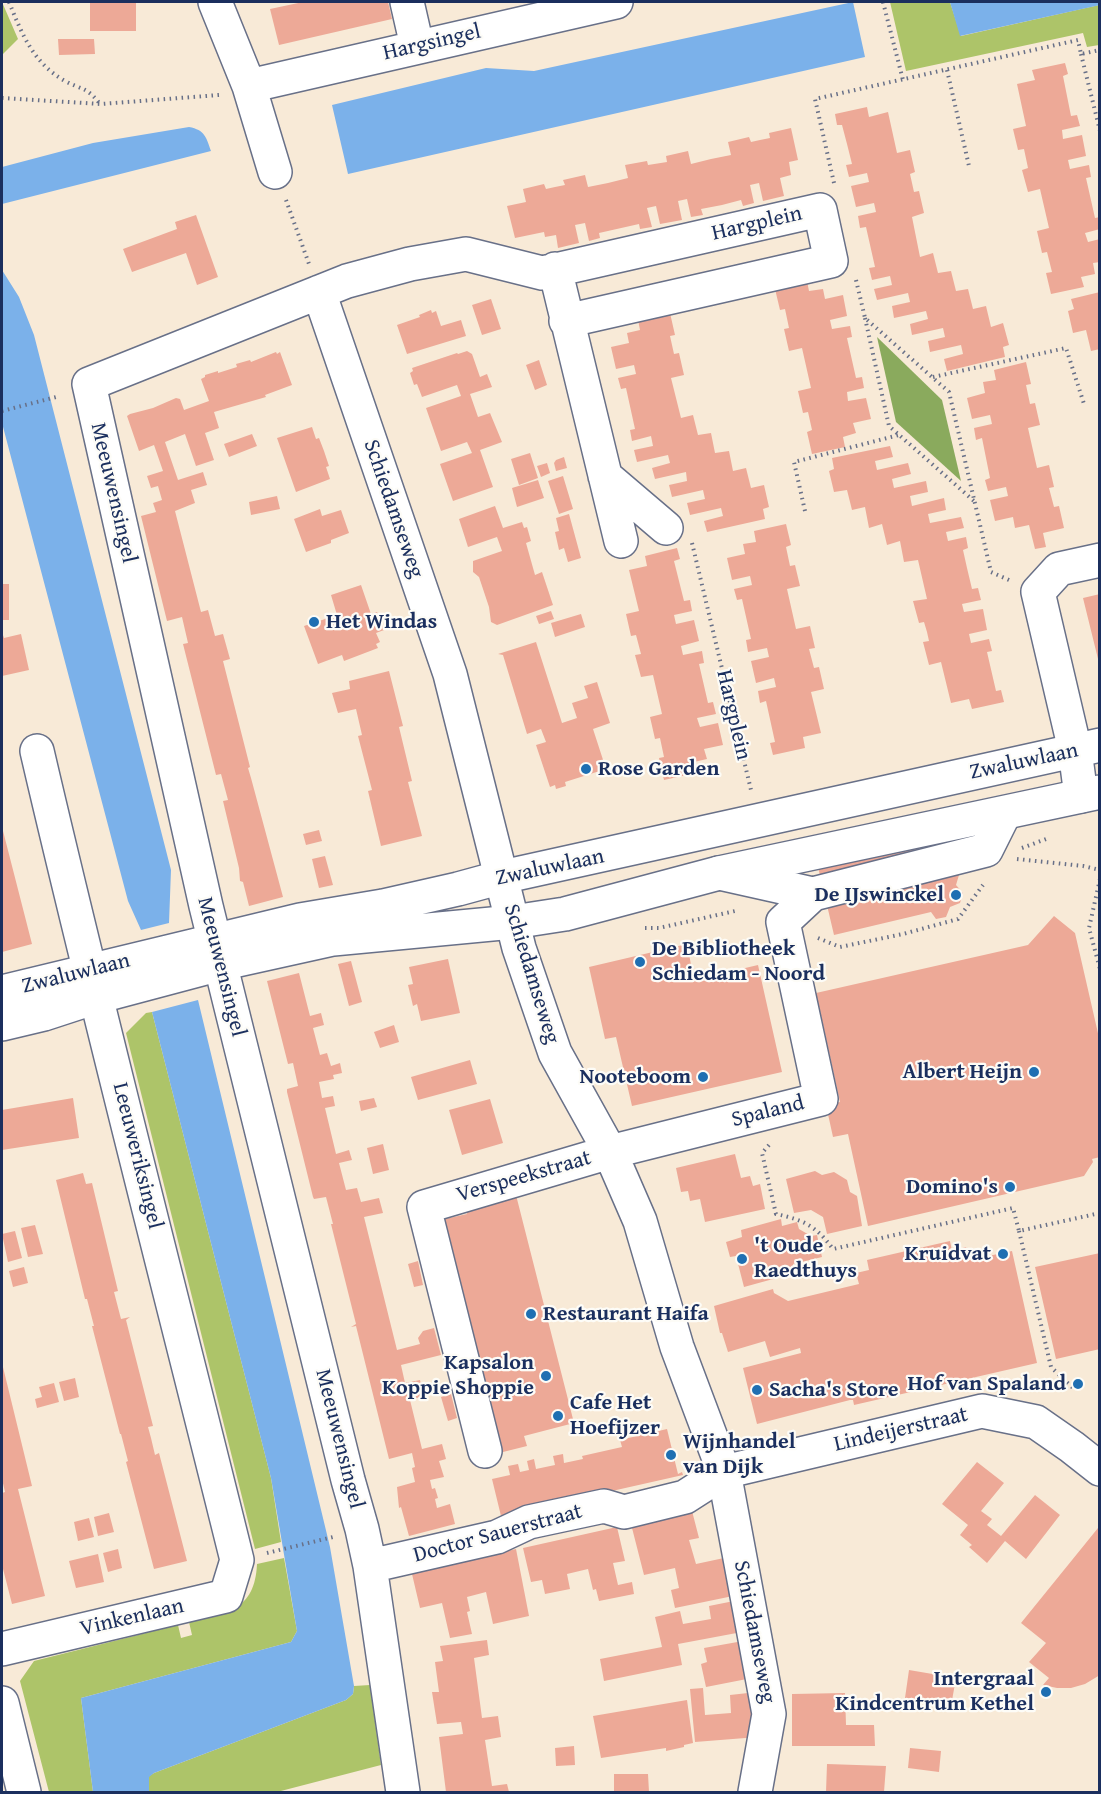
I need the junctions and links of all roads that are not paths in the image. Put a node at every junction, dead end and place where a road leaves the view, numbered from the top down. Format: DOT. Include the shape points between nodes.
graph roads {
  1 [pos="215,2"];
  2 [pos="407,2"];
  3 [pos="616,2"];
  4 [pos="529,11"];
  5 [pos="417,46"];
  6 [pos="234,90"];
  7 [pos="275,172"];
  8 [pos="555,269"];
  9 [pos="319,292"];
  10 [pos="566,321"];
  11 [pos="604,476"];
  12 [pos="666,528"];
  13 [pos="621,541"];
  14 [pos="1100,560"];
  15 [pos="1087,748"];
  16 [pos="37,751"];
  17 [pos="1090,794"];
  18 [pos="1004,814"];
  19 [pos="719,873"];
  20 [pos="502,877"];
  21 [pos="813,894"];
  22 [pos="513,922"];
  23 [pos="217,952"];
  24 [pos="93,983"];
  25 [pos="2,992"];
  26 [pos="2,1024"];
  27 [pos="610,1152"];
  28 [pos="485,1451"];
  29 [pos="1100,1469"];
  30 [pos="724,1472"];
  31 [pos="251,1557"];
  32 [pos="370,1566"];
  33 [pos="2,1649"];
  34 [pos="2,1703"];
  35 [pos="24,1792"];
  36 [pos="403,1792"];
  37 [pos="755,1792"];
  1 -- 6 [label="street"];
  2 -- 5 [label="street"];
  3 -- 4 [label="street, Hargsingel"];
  4 -- 5 [label="street, Hargsingel"];
  5 -- 6 [label="street, Hargsingel"];
  6 -- 7 [label="street"];
  8 -- 9 [label="street, Hargplein" via="542,273 466,254 410,264"];
  8 -- 10 [label="street"];
  8 -- 10 [label="street, Hargplein" via="820,210 831,261"];
  9 -- 20 [label="street, Schiedamseweg" via="450,674"];
  9 -- 23 [label="street, Meeuwensingel" via="89,384"];
  10 -- 11 [label="street"];
  11 -- 12 [label="street"];
  11 -- 13 [label="street"];
  14 -- 15 [label="street" via="1059,569 1038,592"];
  15 -- 17 [label="street"];
  15 -- 20 [label="street, Zwaluwlaan"];
  16 -- 24 [label="street, Leeuweriksingel"];
  17 -- 18 [label="street, Zwaluwlaan"];
  18 -- 19 [label="street, Zwaluwlaan"];
  18 -- 21 [label="street" via="986,850"];
  19 -- 21 [label="street"];
  19 -- 22 [label="street, Zwaluwlaan" via="565,914"];
  20 -- 22 [label="street, Schiedamseweg"];
  20 -- 23 [label="street, Zwaluwlaan" via="383,906 300,920"];
  21 -- 27 [label="street, Spaland" via="783,922 821,1099"];
  22 -- 23 [label="street, Zwaluwlaan"];
  22 -- 27 [label="street, Schiedamseweg" via="555,1053"];
  23 -- 24 [label="street, Zwaluwlaan"];
  23 -- 32 [label="street, Meeuwensingel"];
  24 -- 25 [label="street, Zwaluwlaan"];
  24 -- 26 [label="street, Zwaluwlaan" via="44,1014"];
  24 -- 31 [label="street, Leeuweriksingel"];
  27 -- 28 [label="street, Verspeekstraat" via="424,1207"];
  27 -- 30 [label="street, Verspeekstraat" via="640,1221 677,1347"];
  29 -- 30 [label="street, Lindeijerstraat" via="1036,1422 982,1412"];
  30 -- 32 [label="street, Doctor Sauerstraat" via="685,1497 624,1512 604,1506 529,1522 497,1537"];
  30 -- 37 [label="street, Schiedamseweg" via="769,1714"];
  31 -- 33 [label="street, Vinkenlaan" via="225,1596"];
  32 -- 36 [label="street, Meeuwensingel"];
  34 -- 35 [label="street"];
}
